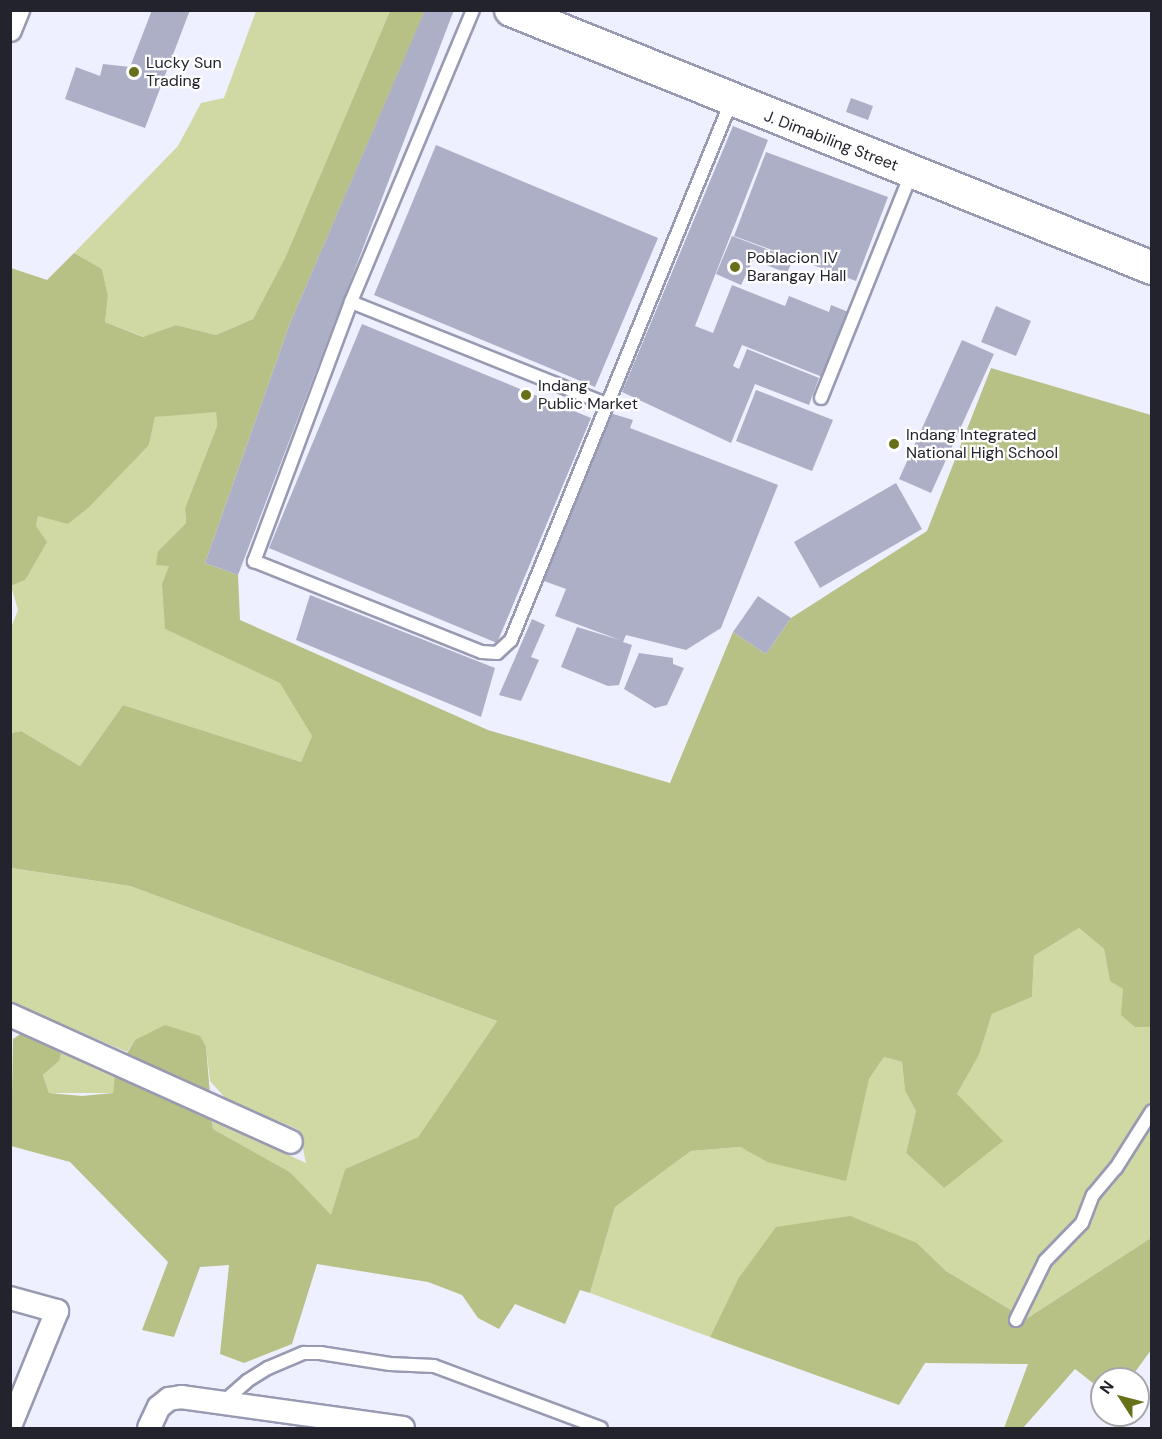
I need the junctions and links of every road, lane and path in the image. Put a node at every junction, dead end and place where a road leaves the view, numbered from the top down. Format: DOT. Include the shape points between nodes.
graph roads {
  1 [pos="18,10"];
  2 [pos="472,10"];
  3 [pos="511,10"];
  4 [pos="10,30"];
  5 [pos="731,102"];
  6 [pos="912,172"];
  7 [pos="1152,268"];
  8 [pos="351,302"];
  9 [pos="821,398"];
  10 [pos="608,405"];
  11 [pos="10,1015"];
  12 [pos="1152,1111"];
  13 [pos="291,1143"];
  14 [pos="10,1298"];
  15 [pos="1016,1320"];
  16 [pos="222,1403"];
  17 [pos="10,1426"];
  18 [pos="149,1428"];
  19 [pos="403,1428"];
  20 [pos="601,1428"];
  1 -- 4 [label="street"];
  2 -- 8 [label="lane"];
  3 -- 5 [label="street, J. Dimabiling Street"];
  5 -- 6 [label="street, J. Dimabiling Street"];
  5 -- 10 [label="lane"];
  6 -- 7 [label="street, J. Dimabiling Street"];
  6 -- 9 [label="lane"];
  8 -- 10 [label="lane"];
  8 -- 10 [label="lane" via="254,561 482,652 497,653 511,640"];
  11 -- 13 [label="street"];
  12 -- 15 [label="lane" via="1116,1168 1093,1195 1082,1223 1045,1261"];
  14 -- 17 [label="street" via="57,1311"];
  16 -- 18 [label="street" via="169,1399 159,1407"];
  16 -- 19 [label="street"];
  16 -- 20 [label="lane" via="268,1368 304,1353 320,1353 434,1366"];
}
